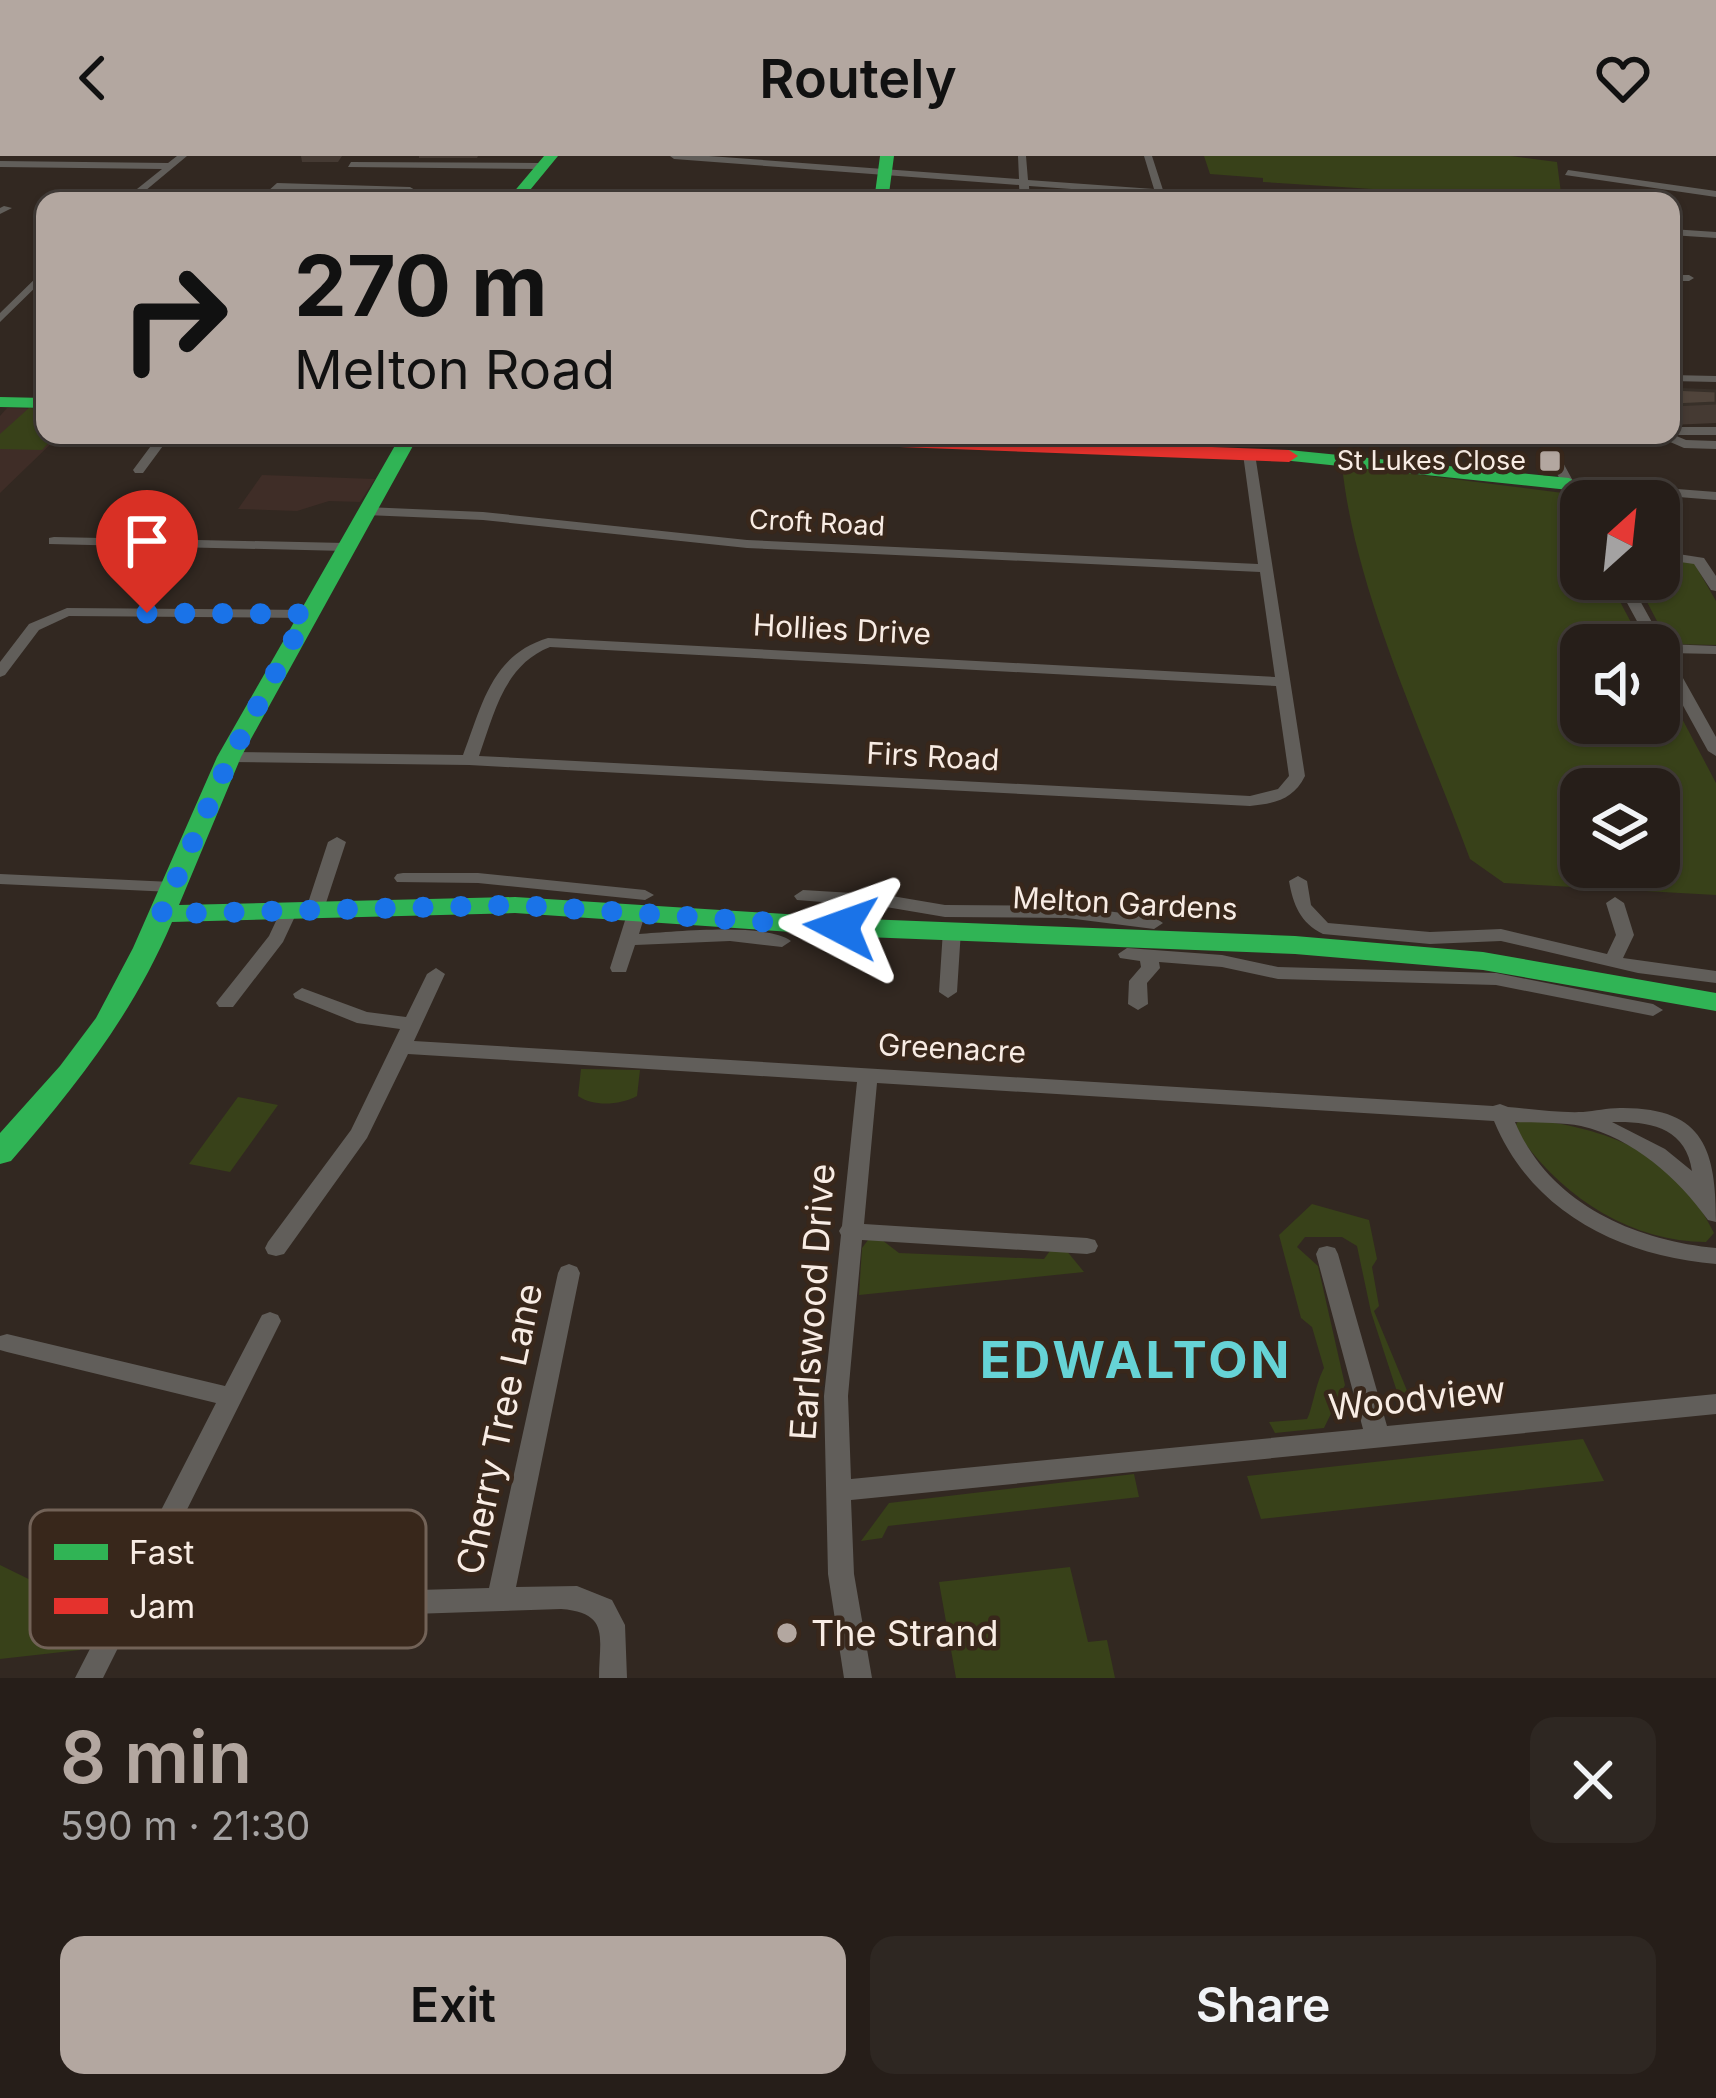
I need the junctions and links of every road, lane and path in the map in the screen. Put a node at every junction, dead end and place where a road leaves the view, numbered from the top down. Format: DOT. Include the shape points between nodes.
graph roads {
  1 [pos="183,156"];
  2 [pos="674,156"];
  3 [pos="1022,156"];
  4 [pos="1148,156"];
  5 [pos="759,159"];
  6 [pos="545,161"];
  7 [pos="0,164"];
  8 [pos="35,164"];
  9 [pos="886,164"];
  10 [pos="351,165"];
  11 [pos="170,166"];
  12 [pos="421,166"];
  13 [pos="1568,172"];
  14 [pos="1693,176"];
  15 [pos="0,178"];
  16 [pos="1613,178"];
  17 [pos="1024,182"];
  18 [pos="1681,188"];
  19 [pos="410,190"];
  20 [pos="138,192"];
  21 [pos="270,192"];
  22 [pos="520,192"];
  23 [pos="1025,192"];
  24 [pos="1115,192"];
  25 [pos="1159,192"];
  26 [pos="1602,192"];
  27 [pos="1716,194"];
  28 [pos="1680,233"];
  29 [pos="1716,236"];
  30 [pos="1680,278"];
  31 [pos="1689,278"];
  32 [pos="36,281"];
  33 [pos="0,318"];
  34 [pos="1709,379"];
  35 [pos="1716,397"];
  36 [pos="0,402"];
  37 [pos="36,403"];
  38 [pos="1716,431"];
  39 [pos="1680,432"];
  40 [pos="1680,441"];
  41 [pos="158,444"];
  42 [pos="405,444"];
  43 [pos="986,444"];
  44 [pos="1547,444"];
  45 [pos="1716,445"];
  46 [pos="1249,454"];
  47 [pos="139,470"];
  48 [pos="1567,480"];
  49 [pos="1560,493"];
  50 [pos="1680,496"];
  51 [pos="1716,496"];
  52 [pos="366,511"];
  53 [pos="54,541"];
  54 [pos="346,548"];
  55 [pos="1680,558"];
  56 [pos="1266,568"];
  57 [pos="1716,587"];
  58 [pos="307,614"];
  59 [pos="1680,648"];
  60 [pos="1716,650"];
  61 [pos="0,673"];
  62 [pos="1283,682"];
  63 [pos="1680,684"];
  64 [pos="1715,746"];
  65 [pos="230,758"];
  66 [pos="469,760"];
  67 [pos="337,842"];
  68 [pos="403,878"];
  69 [pos="0,879"];
  70 [pos="1298,881"];
  71 [pos="172,886"];
  72 [pos="435,892"];
  73 [pos="803,896"];
  74 [pos="641,903"];
  75 [pos="1615,903"];
  76 [pos="302,909"];
  77 [pos="843,913"];
  78 [pos="161,914"];
  79 [pos="1154,923"];
  80 [pos="952,930"];
  81 [pos="628,940"];
  82 [pos="1530,940"];
  83 [pos="782,941"];
  84 [pos="1295,945"];
  85 [pos="1614,958"];
  86 [pos="620,968"];
  87 [pos="1528,970"];
  88 [pos="436,974"];
  89 [pos="1300,975"];
  90 [pos="1716,977"];
  91 [pos="948,992"];
  92 [pos="1716,1002"];
  93 [pos="226,1003"];
  94 [pos="306,1004"];
  95 [pos="1138,1004"];
  96 [pos="1653,1010"];
  97 [pos="412,1024"];
  98 [pos="401,1047"];
  99 [pos="868,1074"];
  100 [pos="1500,1111"];
  101 [pos="1582,1119"];
  102 [pos="0,1153"];
  103 [pos="1702,1192"];
  104 [pos="1716,1214"];
  105 [pos="850,1231"];
  106 [pos="1087,1246"];
  107 [pos="276,1248"];
  108 [pos="1327,1254"];
  109 [pos="1716,1256"];
  110 [pos="569,1273"];
  111 [pos="270,1322"];
  112 [pos="7,1343"];
  113 [pos="231,1397"];
  114 [pos="1716,1403"];
  115 [pos="1378,1438"];
  116 [pos="838,1491"];
  117 [pos="173,1510"];
  118 [pos="500,1600"];
  119 [pos="426,1602"];
  120 [pos="103,1648"];
  121 [pos="88,1678"];
  122 [pos="613,1678"];
  123 [pos="858,1678"];
  1 -- 11 [label="street"];
  2 -- 5 [label="street"];
  3 -- 17 [label="street"];
  4 -- 25 [label="street"];
  5 -- 9 [label="street"];
  6 -- 12 [label="street"];
  6 -- 22 [label="street"];
  7 -- 8 [label="street"];
  8 -- 11 [label="street"];
  8 -- 15 [label="street"];
  9 -- 17 [label="street"];
  10 -- 12 [label="street"];
  11 -- 20 [label="street"];
  12 -- 19 [label="street"];
  13 -- 16 [label="street"];
  14 -- 18 [label="street"];
  16 -- 18 [label="street"];
  16 -- 26 [label="street"];
  17 -- 23 [label="street"];
  17 -- 24 [label="street"];
  18 -- 27 [label="street"];
  19 -- 21 [label="street"];
  28 -- 29 [label="street"];
  30 -- 31 [label="street"];
  32 -- 33 [label="street"];
  34 -- 35 [label="street"];
  36 -- 37 [label="street"];
  38 -- 39 [label="street"];
  40 -- 45 [label="street"];
  41 -- 47 [label="street"];
  42 -- 52 [label="street"];
  43 -- 46 [label="street"];
  44 -- 48 [label="street"];
  46 -- 49 [label="street"];
  46 -- 56 [label="street, Firs Road"];
  50 -- 51 [label="street"];
  52 -- 54 [label="street"];
  52 -- 56 [label="street, Croft Road" via="483,515 747,544"];
  53 -- 54 [label="street"];
  54 -- 58 [label="street"];
  55 -- 57 [label="street" via="1699,561"];
  56 -- 62 [label="street, Firs Road"];
  58 -- 61 [label="street" via="67,612 34,627"];
  58 -- 65 [label="street"];
  59 -- 60 [label="street"];
  62 -- 66 [label="street, Hollies Drive" via="548,642 510,662"];
  62 -- 66 [label="street, Firs Road" via="1297,776 1284,794 1250,801"];
  63 -- 64 [label="street"];
  65 -- 66 [label="street, Firs Road"];
  65 -- 71 [label="street"];
  67 -- 76 [label="street"];
  68 -- 72 [label="street, Melton Gardens"];
  69 -- 71 [label="street"];
  70 -- 82 [label="street" via="1302,906 1323,928"];
  71 -- 78 [label="street"];
  72 -- 74 [label="street, Melton Gardens"];
  72 -- 76 [label="street, Melton Gardens"];
  73 -- 77 [label="street, Melton Gardens"];
  74 -- 77 [label="street, Melton Gardens"];
  74 -- 81 [label="street"];
  75 -- 85 [label="street" via="1625,935"];
  76 -- 78 [label="street, Melton Gardens"];
  76 -- 93 [label="street"];
  77 -- 79 [label="street, Melton Gardens" via="1067,912"];
  77 -- 80 [label="street, Melton Gardens"];
  78 -- 102 [label="street" via="97,1038"];
  80 -- 84 [label="street, Melton Gardens"];
  80 -- 91 [label="street"];
  81 -- 83 [label="street"];
  81 -- 86 [label="street"];
  82 -- 85 [label="street"];
  82 -- 87 [label="street"];
  84 -- 87 [label="street, Melton Gardens"];
  84 -- 89 [label="street"];
  85 -- 90 [label="street"];
  87 -- 92 [label="street, Melton Gardens"];
  88 -- 97 [label="street"];
  89 -- 95 [label="street, Melton Gardens" via="1137,954 1151,968 1138,982"];
  89 -- 96 [label="street, Melton Gardens" via="1496,979"];
  94 -- 97 [label="street"];
  97 -- 98 [label="street"];
  98 -- 99 [label="street, Greenacre"];
  98 -- 107 [label="street" via="360,1133"];
  99 -- 100 [label="street, Greenacre"];
  99 -- 105 [label="street, Earlswood Drive"];
  100 -- 101 [label="street, Greenacre"];
  100 -- 109 [label="street" via="1524,1163 1552,1193 1643,1243"];
  101 -- 103 [label="street, Greenacre" via="1675,1163"];
  101 -- 103 [label="street, Greenacre" via="1664,1118 1691,1135 1706,1174"];
  103 -- 104 [label="street, Greenacre"];
  105 -- 106 [label="street"];
  105 -- 116 [label="street, Earlswood Drive" via="836,1396"];
  108 -- 115 [label="street"];
  110 -- 118 [label="street, Cherry Tree Lane"];
  111 -- 113 [label="street"];
  112 -- 113 [label="street"];
  113 -- 117 [label="street"];
  114 -- 115 [label="street, Woodview"];
  115 -- 116 [label="street, Woodview"];
  116 -- 123 [label="street, Earlswood Drive"];
  118 -- 119 [label="street, Cherry Tree Lane"];
  118 -- 122 [label="street, Cherry Tree Lane" via="585,1598 602,1606 611,1621"];
  120 -- 121 [label="street"];
}
